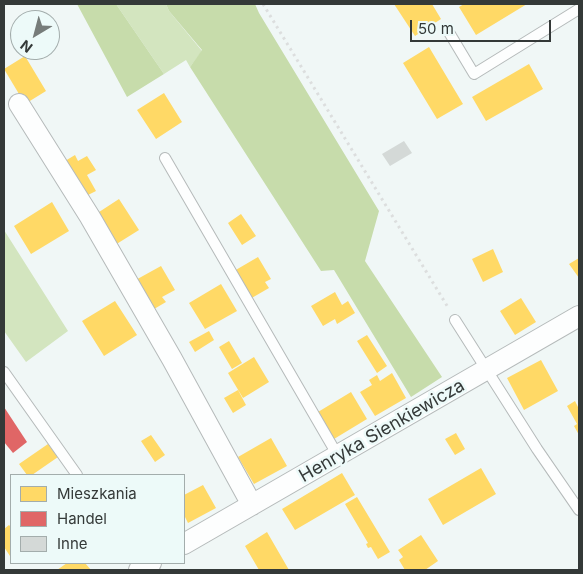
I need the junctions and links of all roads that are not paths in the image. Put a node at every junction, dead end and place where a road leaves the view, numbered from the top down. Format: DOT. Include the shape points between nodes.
graph roads {
  1 [pos="579,9"];
  2 [pos="450,34"];
  3 [pos="19,104"];
  4 [pos="164,158"];
  5 [pos="579,316"];
  6 [pos="455,320"];
  7 [pos="487,370"];
  8 [pos="4,372"];
  9 [pos="338,456"];
  10 [pos="76,474"];
  11 [pos="252,505"];
  12 [pos="579,510"];
  13 [pos="185,543"];
  1 -- 2 [label="lane" via="474,74"];
  3 -- 11 [label="street" via="95,226"];
  4 -- 9 [label="lane"];
  5 -- 7 [label="street, Henryka Sienkiewicza"];
  6 -- 7 [label="lane"];
  7 -- 9 [label="street, Henryka Sienkiewicza"];
  7 -- 12 [label="lane"];
  8 -- 10 [label="lane"];
  9 -- 11 [label="street, Henryka Sienkiewicza"];
  11 -- 13 [label="street, Henryka Sienkiewicza"];
}
